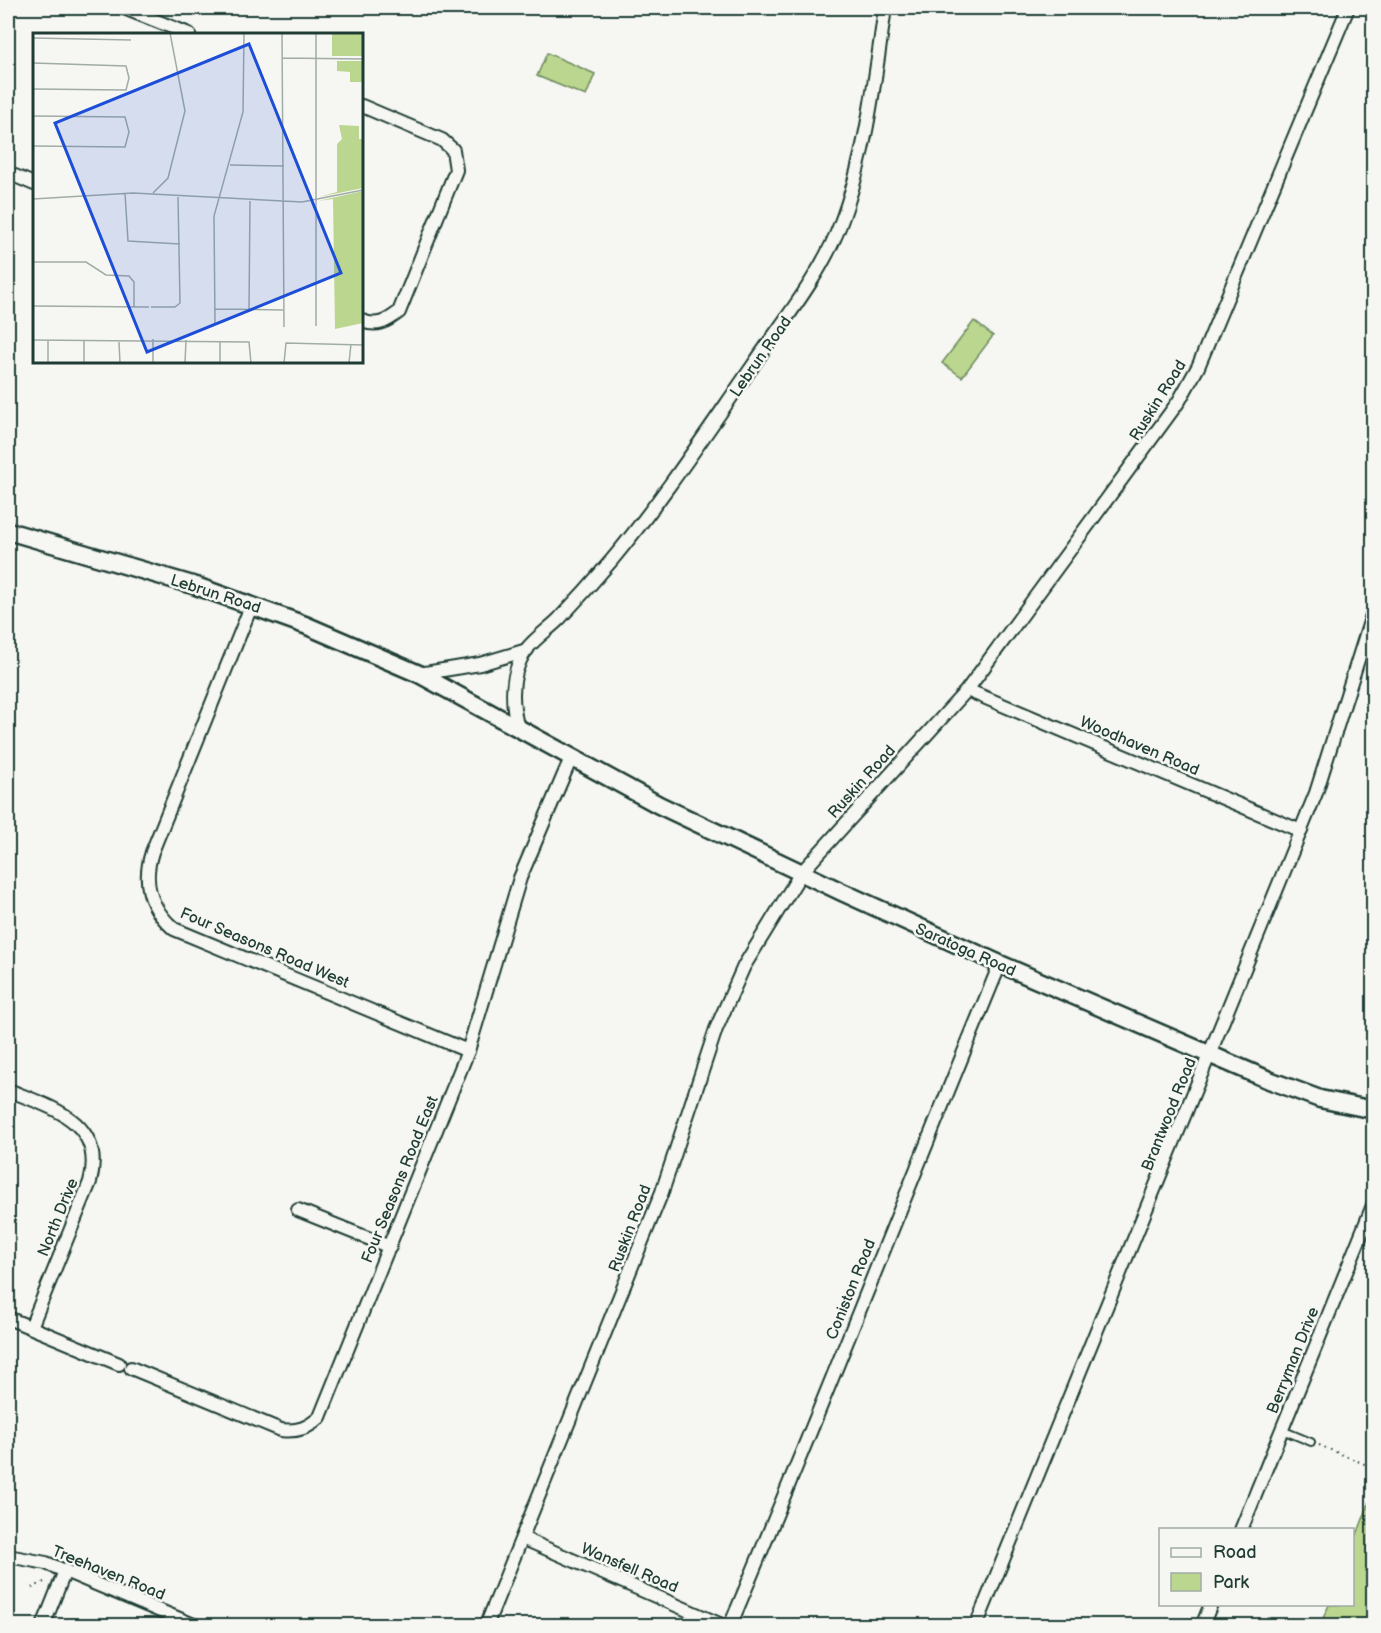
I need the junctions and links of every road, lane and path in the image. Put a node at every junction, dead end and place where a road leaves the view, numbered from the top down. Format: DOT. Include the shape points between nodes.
graph roads {
  1 [pos="124,8"];
  2 [pos="885,8"];
  3 [pos="1348,8"];
  4 [pos="186,33"];
  5 [pos="363,106"];
  6 [pos="8,173"];
  7 [pos="33,184"];
  8 [pos="363,321"];
  9 [pos="8,531"];
  10 [pos="252,604"];
  11 [pos="1374,609"];
  12 [pos="527,650"];
  13 [pos="419,674"];
  14 [pos="967,690"];
  15 [pos="518,729"];
  16 [pos="571,758"];
  17 [pos="1301,831"];
  18 [pos="801,873"];
  19 [pos="1000,964"];
  20 [pos="468,1052"];
  21 [pos="1209,1055"];
  22 [pos="8,1090"];
  23 [pos="1374,1110"];
  24 [pos="1374,1203"];
  25 [pos="298,1210"];
  26 [pos="390,1247"];
  27 [pos="8,1318"];
  28 [pos="31,1328"];
  29 [pos="1282,1430"];
  30 [pos="1311,1442"];
  31 [pos="1374,1468"];
  32 [pos="1242,1528"];
  33 [pos="522,1538"];
  34 [pos="8,1556"];
  35 [pos="66,1571"];
  36 [pos="44,1582"];
  37 [pos="32,1588"];
  38 [pos="1210,1606"];
  39 [pos="43,1626"];
  40 [pos="196,1626"];
  41 [pos="486,1626"];
  42 [pos="724,1626"];
  43 [pos="730,1626"];
  44 [pos="976,1626"];
  45 [pos="1202,1626"];
  1 -- 4 [label="street"];
  2 -- 12 [label="street, Lebrun Road" via="859,161 825,258 663,496 604,570"];
  3 -- 14 [label="street, Ruskin Road" via="1198,367 1179,401"];
  5 -- 8 [label="street" via="442,140 453,150 456,170 399,312 384,324"];
  6 -- 7 [label="street"];
  9 -- 10 [label="street, Lebrun Road"];
  10 -- 13 [label="street, Lebrun Road"];
  10 -- 20 [label="street, Four Seasons Road West" via="152,852 147,878 155,907 174,929"];
  11 -- 17 [label="street, Brantwood Road" via="1330,754"];
  12 -- 13 [label="street, Lebrun Road" via="480,664"];
  12 -- 15 [label="street, Lebrun Road" via="514,680 513,705"];
  13 -- 15 [label="street, Lebrun Road"];
  14 -- 17 [label="street, Woodhaven Road"];
  14 -- 18 [label="street, Ruskin Road"];
  15 -- 16 [label="street, Lebrun Road"];
  16 -- 18 [label="street, Saratoga Road"];
  16 -- 20 [label="street, Four Seasons Road East" via="520,878"];
  17 -- 21 [label="street, Brantwood Road"];
  18 -- 19 [label="street, Saratoga Road"];
  18 -- 33 [label="street, Ruskin Road" via="744,966 716,1029 662,1192"];
  19 -- 21 [label="street, Saratoga Road"];
  19 -- 43 [label="street, Coniston Road"];
  20 -- 26 [label="street, Four Seasons Road East"];
  21 -- 23 [label="street, Saratoga Road" via="1320,1099"];
  21 -- 44 [label="street, Brantwood Road"];
  22 -- 28 [label="street, North Drive" via="63,1113 76,1123 90,1147 92,1162 90,1182"];
  24 -- 29 [label="street, Berryman Drive"];
  25 -- 26 [label="street"];
  26 -- 28 [label="street, Four Seasons Road East" via="325,1409 312,1425 303,1429 281,1430"];
  27 -- 28 [label="street, Four Seasons Road East"];
  29 -- 30 [label="lane"];
  29 -- 32 [label="street, Berryman Drive"];
  30 -- 31 [label="path"];
  33 -- 41 [label="street, Ruskin Road"];
  33 -- 42 [label="street, Wansfell Road"];
  34 -- 35 [label="street, Treehaven Road"];
  35 -- 39 [label="street"];
  35 -- 40 [label="street, Treehaven Road"];
  36 -- 37 [label="path"];
  38 -- 45 [label="street"];
}
